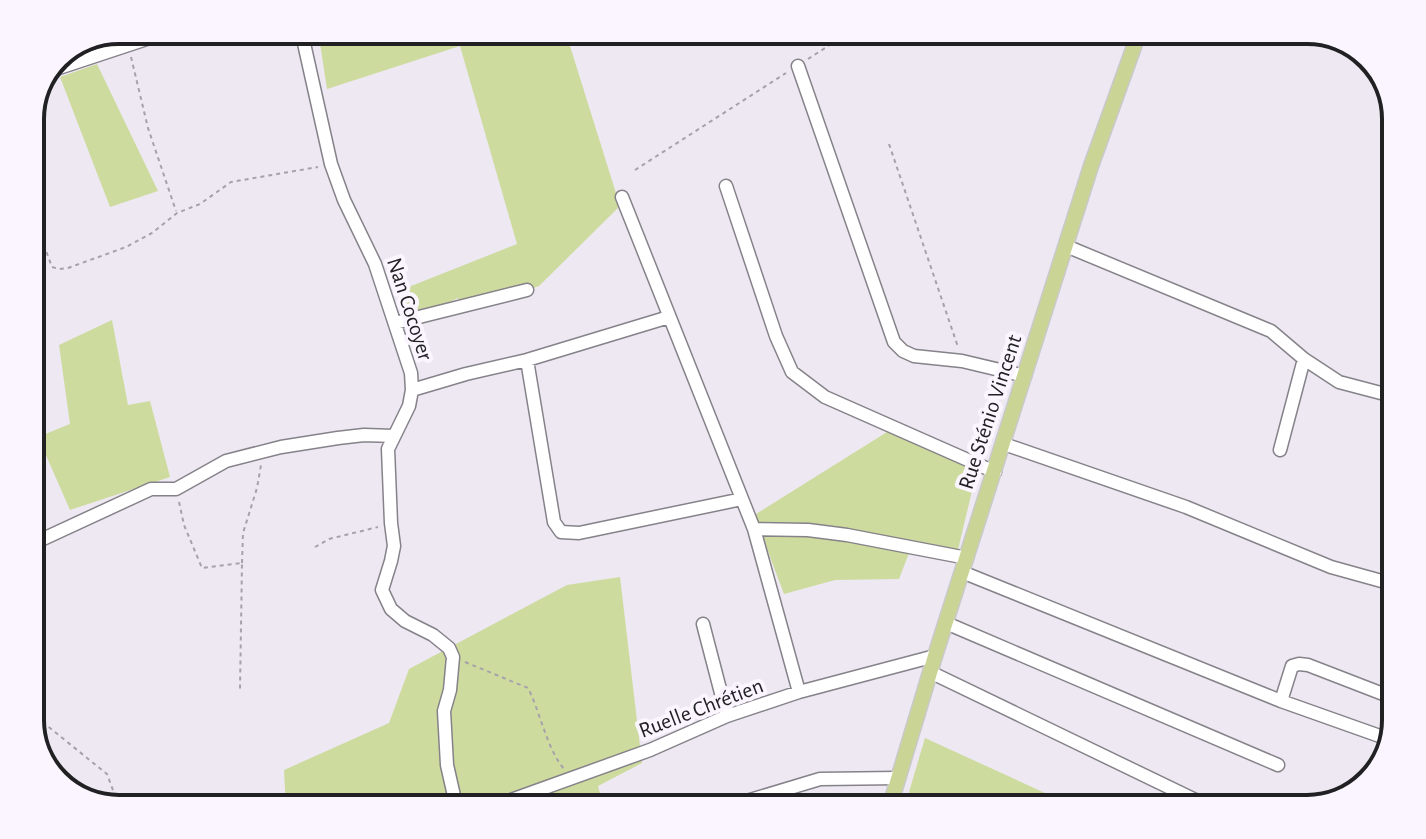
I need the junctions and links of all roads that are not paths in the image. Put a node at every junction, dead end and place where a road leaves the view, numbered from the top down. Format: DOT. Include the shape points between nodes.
graph roads {
  1 [pos="131,44"];
  2 [pos="304,44"];
  3 [pos="1135,44"];
  4 [pos="98,47"];
  5 [pos="101,54"];
  6 [pos="67,65"];
  7 [pos="798,66"];
  8 [pos="726,186"];
  9 [pos="622,197"];
  10 [pos="1066,246"];
  11 [pos="527,290"];
  12 [pos="669,317"];
  13 [pos="395,323"];
  14 [pos="1304,359"];
  15 [pos="527,360"];
  16 [pos="1025,376"];
  17 [pos="412,390"];
  18 [pos="1382,393"];
  19 [pos="394,436"];
  20 [pos="1004,444"];
  21 [pos="1280,450"];
  22 [pos="995,472"];
  23 [pos="742,499"];
  24 [pos="754,529"];
  25 [pos="44,539"];
  26 [pos="964,565"];
  27 [pos="1382,581"];
  28 [pos="946,623"];
  29 [pos="703,624"];
  30 [pos="935,656"];
  31 [pos="930,672"];
  32 [pos="799,692"];
  33 [pos="1382,694"];
  34 [pos="1281,701"];
  35 [pos="727,716"];
  36 [pos="1380,736"];
  37 [pos="1278,765"];
  38 [pos="899,778"];
  39 [pos="454,795"];
  40 [pos="525,795"];
  41 [pos="767,795"];
  42 [pos="894,795"];
  43 [pos="1185,795"];
  1 -- 5 [label="street"];
  2 -- 13 [label="street, Nan Cocoyer" via="331,164"];
  3 -- 10 [label="main road, Rue Sténio Vincent"];
  4 -- 5 [label="street"];
  5 -- 6 [label="street"];
  7 -- 16 [label="street" via="894,342 914,356"];
  8 -- 22 [label="street" via="792,372 825,397"];
  9 -- 12 [label="street"];
  10 -- 14 [label="street" via="1271,331"];
  10 -- 16 [label="main road, Rue Sténio Vincent"];
  11 -- 13 [label="street"];
  12 -- 15 [label="street"];
  12 -- 23 [label="street"];
  13 -- 17 [label="street, Nan Cocoyer"];
  14 -- 18 [label="street" via="1339,382"];
  14 -- 21 [label="street"];
  15 -- 17 [label="street"];
  15 -- 23 [label="street" via="554,522 561,532 579,533"];
  16 -- 20 [label="main road, Rue Sténio Vincent"];
  17 -- 19 [label="street, Nan Cocoyer"];
  19 -- 25 [label="street" via="338,438 226,461 176,489 151,489"];
  19 -- 39 [label="street, Nan Cocoyer" via="388,449 394,546 382,590 391,609 433,635 453,657 444,711"];
  20 -- 22 [label="main road, Rue Sténio Vincent"];
  20 -- 27 [label="street" via="1186,507 1331,567"];
  22 -- 26 [label="main road, Rue Sténio Vincent"];
  23 -- 24 [label="street"];
  24 -- 26 [label="street" via="834,534"];
  24 -- 32 [label="street"];
  26 -- 28 [label="main road, Rue Sténio Vincent"];
  26 -- 34 [label="street"];
  28 -- 30 [label="main road, Rue Sténio Vincent"];
  28 -- 37 [label="street"];
  29 -- 35 [label="street"];
  30 -- 31 [label="main road, Rue Sténio Vincent"];
  30 -- 32 [label="street, Ruelle Chrétien"];
  31 -- 38 [label="main road, Rue Sténio Vincent"];
  31 -- 43 [label="street"];
  32 -- 35 [label="street, Ruelle Chrétien"];
  33 -- 34 [label="street" via="1299,664 1292,666"];
  34 -- 36 [label="street"];
  35 -- 40 [label="street, Ruelle Chrétien"];
  38 -- 41 [label="street" via="820,779"];
  38 -- 42 [label="main road, Rue Sténio Vincent"];
}
